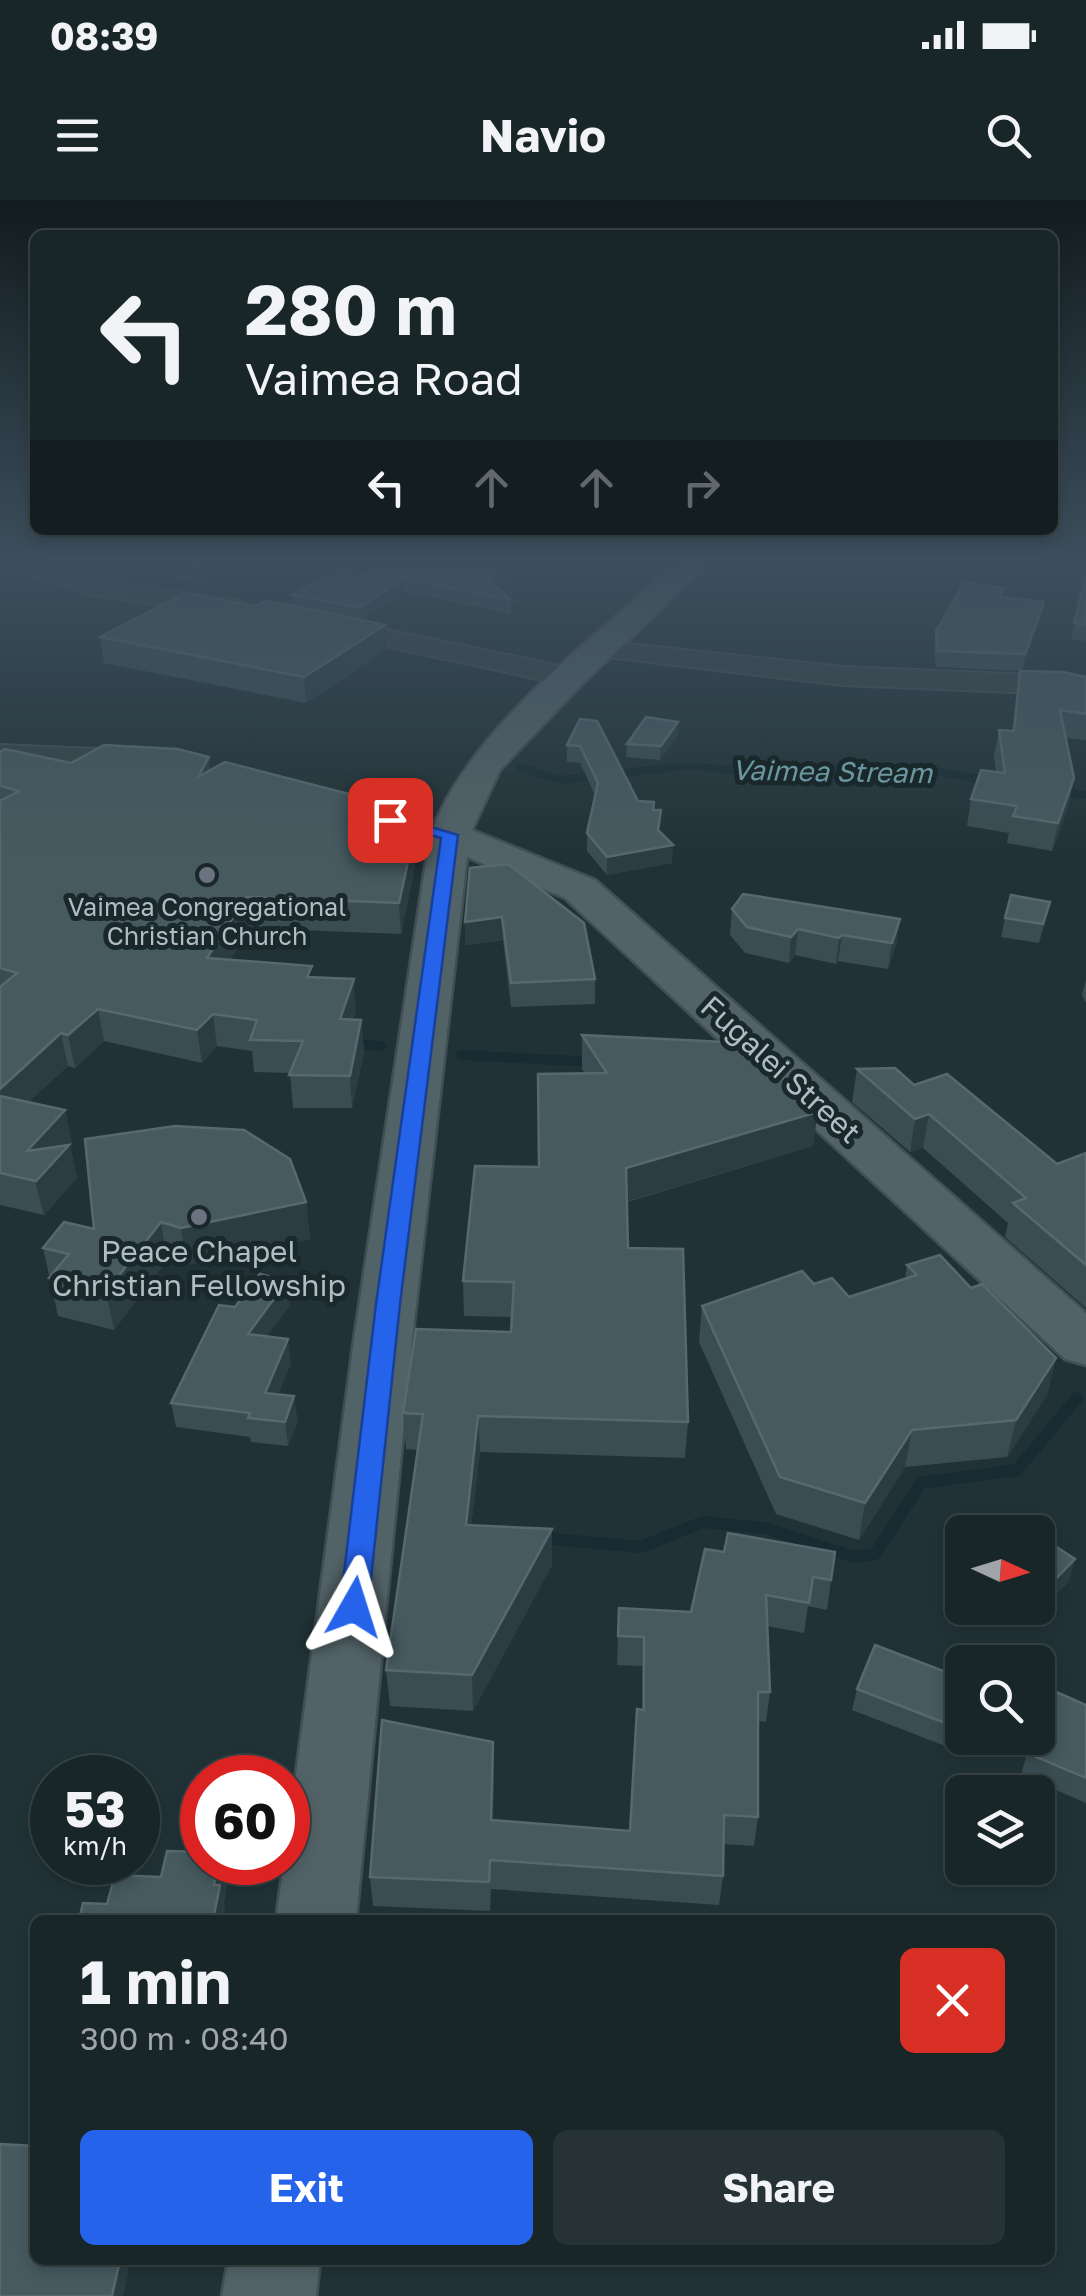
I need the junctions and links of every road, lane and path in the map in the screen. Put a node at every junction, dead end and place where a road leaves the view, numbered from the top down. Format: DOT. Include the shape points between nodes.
graph roads {
  1 [pos="493,661"];
  2 [pos="588,661"];
  3 [pos="681,661"];
  4 [pos="570,677"];
  5 [pos="1086,686"];
  6 [pos="521,726"];
  7 [pos="0,754"];
  8 [pos="184,765"];
  9 [pos="329,805"];
  10 [pos="450,835"];
  11 [pos="580,890"];
  12 [pos="434,935"];
  13 [pos="1086,1345"];
  14 [pos="317,1915"];
  15 [pos="273,2265"];
  16 [pos="269,2296"];
  1 -- 4 [label="street"];
  2 -- 4 [label="main road"];
  3 -- 5 [label="street" via="1004,686"];
  4 -- 6 [label="main road"];
  6 -- 10 [label="main road" via="484,765"];
  6 -- 11 [label="main road" via="489,798 498,815"];
  7 -- 8 [label="street"];
  9 -- 10 [label="street"];
  10 -- 11 [label="main road, Fugalei Street"];
  10 -- 12 [label="main road"];
  11 -- 12 [label="main road" via="513,872 477,872 464,878"];
  11 -- 13 [label="main road, Fugalei Street"];
  12 -- 14 [label="main road"];
  15 -- 16 [label="main road"];
}
